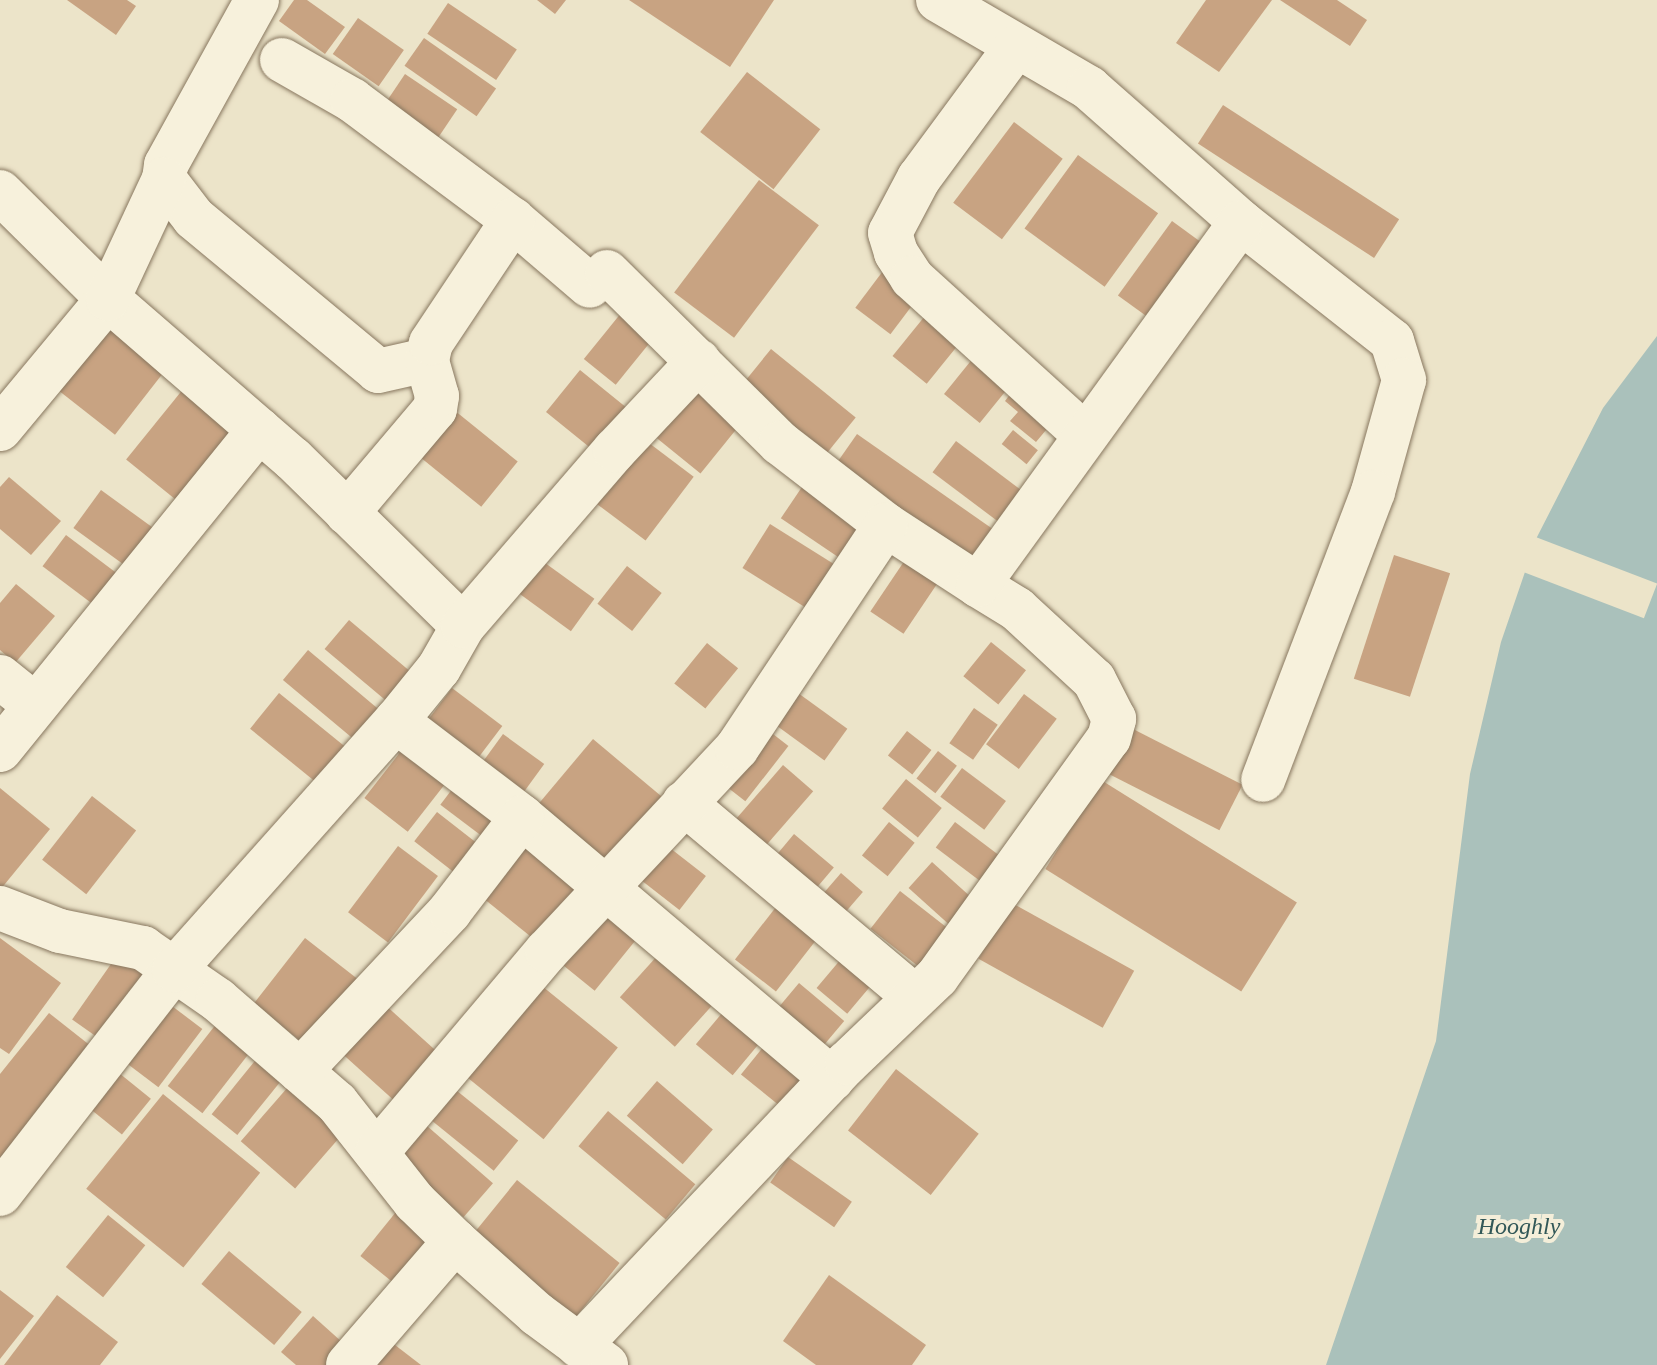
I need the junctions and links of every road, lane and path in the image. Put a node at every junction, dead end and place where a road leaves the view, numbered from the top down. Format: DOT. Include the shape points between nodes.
graph roads {
  1 [pos="257,0"];
  2 [pos="938,0"];
  3 [pos="1015,48"];
  4 [pos="282,60"];
  5 [pos="164,179"];
  6 [pos="0,192"];
  7 [pos="513,220"];
  8 [pos="1241,222"];
  9 [pos="108,299"];
  10 [pos="427,360"];
  11 [pos="699,361"];
  12 [pos="0,429"];
  13 [pos="259,430"];
  14 [pos="1083,433"];
  15 [pos="347,513"];
  16 [pos="886,525"];
  17 [pos="978,585"];
  18 [pos="463,626"];
  19 [pos="0,677"];
  20 [pos="35,705"];
  21 [pos="396,721"];
  22 [pos="0,750"];
  23 [pos="1263,780"];
  24 [pos="684,803"];
  25 [pos="522,817"];
  26 [pos="603,889"];
  27 [pos="0,908"];
  28 [pos="174,970"];
  29 [pos="914,996"];
  30 [pos="300,1071"];
  31 [pos="832,1079"];
  32 [pos="377,1152"];
  33 [pos="0,1194"];
  34 [pos="455,1241"];
  35 [pos="593,1355"];
  36 [pos="348,1365"];
  1 -- 5 [label="street" via="166,165"];
  2 -- 3 [label="street"];
  3 -- 8 [label="street" via="1089,88"];
  3 -- 14 [label="street" via="919,178 890,233 912,278"];
  4 -- 7 [label="street" via="352,100"];
  5 -- 9 [label="street"];
  5 -- 10 [label="street" via="194,218 378,371"];
  6 -- 9 [label="street"];
  7 -- 10 [label="street" via="431,343"];
  7 -- 11 [label="street" via="599,279"];
  8 -- 14 [label="street"];
  8 -- 23 [label="street" via="1392,341 1404,380 1373,492"];
  9 -- 12 [label="street"];
  9 -- 13 [label="street"];
  10 -- 15 [label="street" via="437,396 435,409"];
  11 -- 16 [label="street" via="780,443"];
  11 -- 18 [label="street"];
  13 -- 15 [label="street"];
  13 -- 20 [label="street"];
  14 -- 17 [label="street"];
  15 -- 18 [label="street"];
  16 -- 17 [label="street"];
  16 -- 24 [label="street" via="737,748"];
  17 -- 29 [label="street" via="1017,609 1094,680 1114,719 1109,738 937,977"];
  18 -- 21 [label="street" via="439,668"];
  19 -- 20 [label="street"];
  20 -- 22 [label="street"];
  21 -- 25 [label="street"];
  21 -- 28 [label="street"];
  24 -- 26 [label="street"];
  24 -- 29 [label="street"];
  25 -- 26 [label="street"];
  25 -- 30 [label="street" via="450,911"];
  26 -- 31 [label="street"];
  26 -- 32 [label="street"];
  27 -- 28 [label="street" via="60,931 143,948"];
  28 -- 30 [label="street"];
  28 -- 33 [label="street"];
  29 -- 31 [label="street"];
  30 -- 32 [label="street" via="337,1103"];
  31 -- 35 [label="street"];
  32 -- 34 [label="street"];
  34 -- 35 [label="street"];
  34 -- 36 [label="street"];
}
